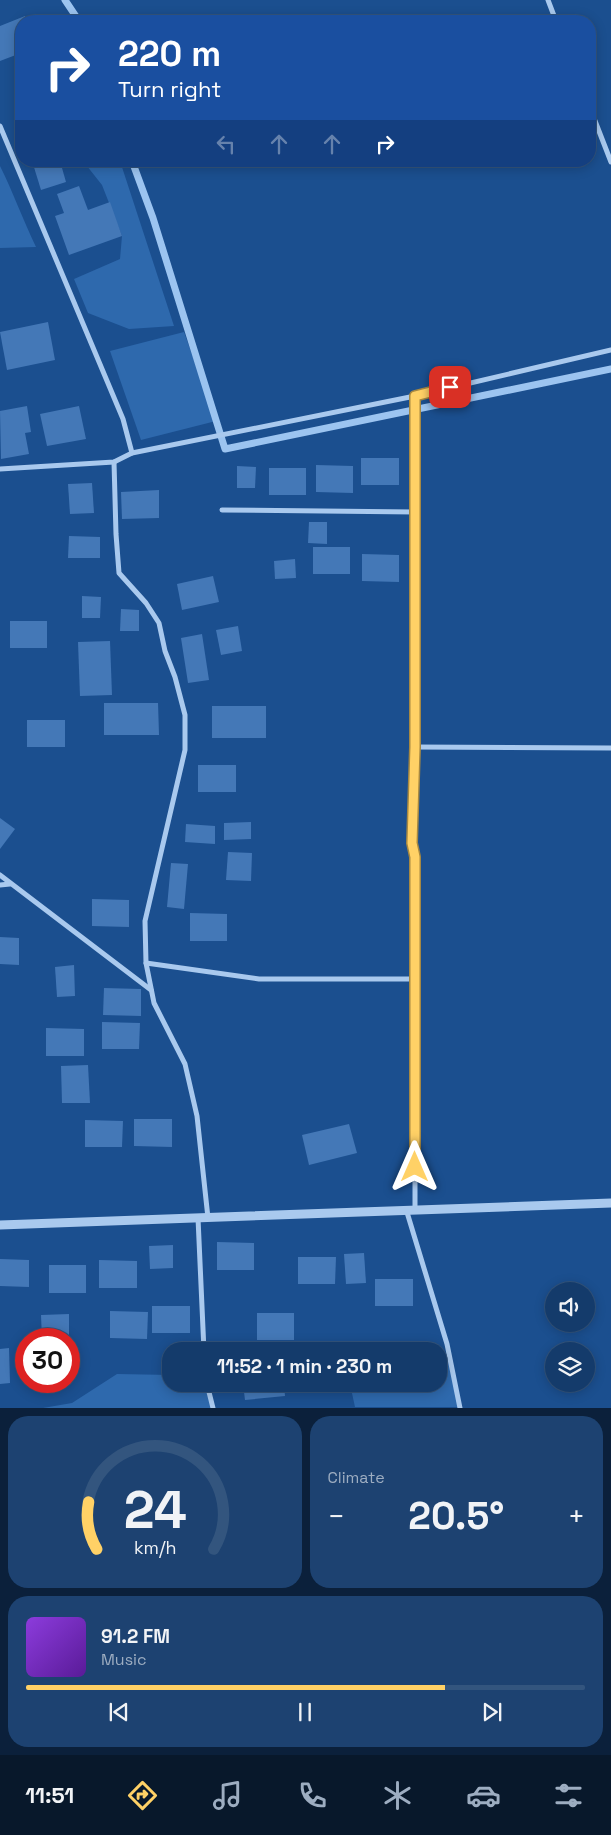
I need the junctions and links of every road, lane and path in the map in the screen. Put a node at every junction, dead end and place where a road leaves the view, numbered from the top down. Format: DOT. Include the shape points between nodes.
graph roads {
  1 [pos="548,0"];
  2 [pos="554,15"];
  3 [pos="596,123"];
  4 [pos="0,126"];
  5 [pos="15,162"];
  6 [pos="611,162"];
  7 [pos="17,167"];
  8 [pos="611,350"];
  9 [pos="415,396"];
  10 [pos="132,453"];
  11 [pos="114,462"];
  12 [pos="0,469"];
  13 [pos="222,510"];
  14 [pos="415,512"];
  15 [pos="415,747"];
  16 [pos="611,748"];
  17 [pos="0,875"];
  18 [pos="11,884"];
  19 [pos="0,885"];
  20 [pos="146,964"];
  21 [pos="415,979"];
  22 [pos="151,991"];
  23 [pos="611,1203"];
  24 [pos="410,1209"];
  25 [pos="203,1218"];
  26 [pos="0,1224"];
  27 [pos="204,1342"];
  28 [pos="209,1392"];
  29 [pos="214,1408"];
  30 [pos="460,1408"];
  1 -- 2 [label="street"];
  3 -- 6 [label="street"];
  4 -- 5 [label="street"];
  7 -- 10 [label="street" via="123,419"];
  8 -- 9 [label="street"];
  9 -- 10 [label="street"];
  9 -- 14 [label="street"];
  10 -- 11 [label="street"];
  11 -- 12 [label="street"];
  11 -- 20 [label="street" via="119,573 159,623 184,715 184,750 145,922"];
  13 -- 14 [label="street"];
  14 -- 15 [label="street"];
  15 -- 16 [label="street"];
  15 -- 21 [label="street" via="412,843 415,857"];
  17 -- 18 [label="street"];
  18 -- 19 [label="street"];
  18 -- 22 [label="street"];
  20 -- 21 [label="street" via="259,979"];
  20 -- 22 [label="street"];
  21 -- 24 [label="street"];
  22 -- 25 [label="street" via="186,1064 197,1116"];
  23 -- 24 [label="street"];
  24 -- 25 [label="street"];
  24 -- 30 [label="street" via="447,1344"];
  25 -- 26 [label="street"];
  25 -- 27 [label="street"];
  28 -- 29 [label="street"];
}
